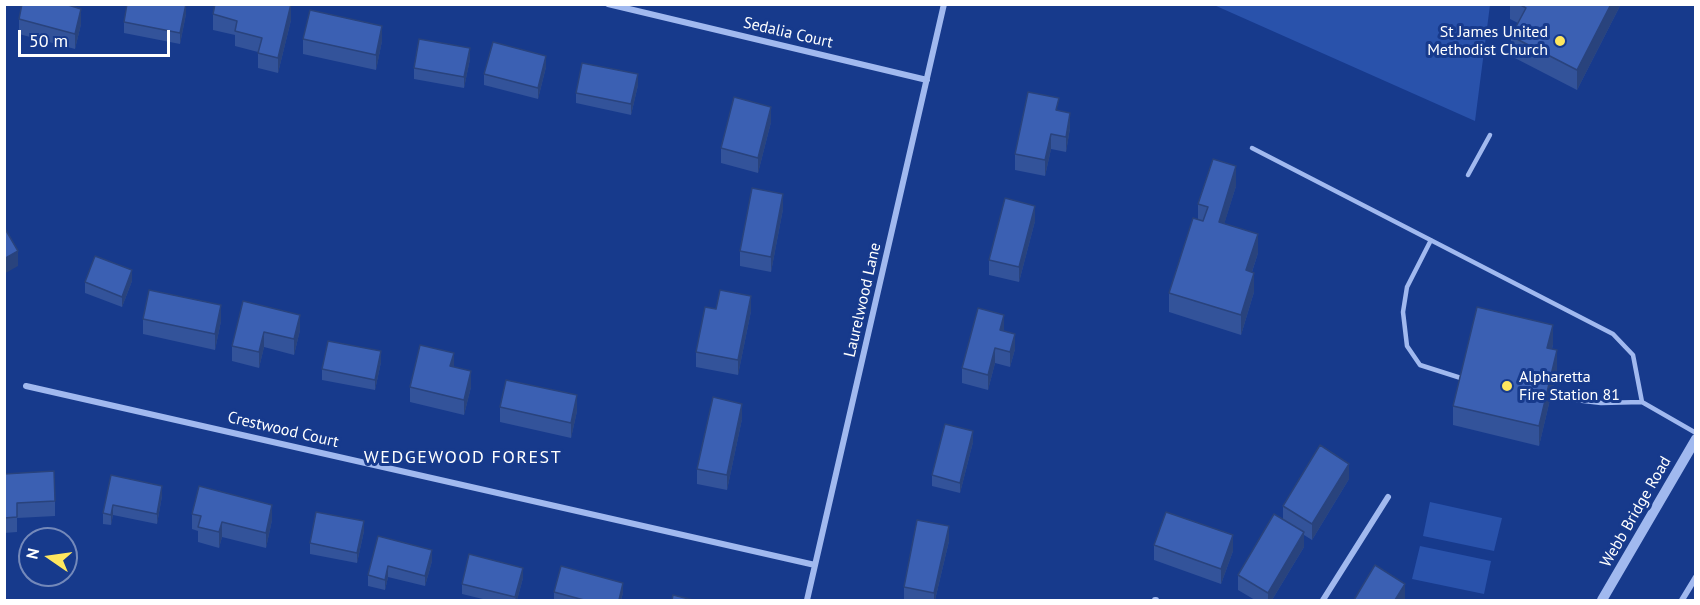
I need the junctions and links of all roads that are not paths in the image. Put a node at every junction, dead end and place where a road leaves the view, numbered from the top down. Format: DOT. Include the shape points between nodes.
graph roads {
  1 [pos="608,4"];
  2 [pos="944,4"];
  3 [pos="927,80"];
  4 [pos="1490,135"];
  5 [pos="1252,148"];
  6 [pos="1468,175"];
  7 [pos="1431,240"];
  8 [pos="1464,379"];
  9 [pos="26,386"];
  10 [pos="1550,397"];
  11 [pos="1642,402"];
  12 [pos="1695,434"];
  13 [pos="1695,439"];
  14 [pos="1388,496"];
  15 [pos="815,565"];
  16 [pos="1695,577"];
  17 [pos="807,600"];
  18 [pos="1323,600"];
  19 [pos="1602,600"];
  20 [pos="1682,600"];
  1 -- 3 [label="street, Sedalia Court"];
  2 -- 3 [label="street, Laurelwood Lane"];
  3 -- 15 [label="street, Laurelwood Lane"];
  4 -- 6 [label="lane"];
  5 -- 7 [label="lane"];
  7 -- 8 [label="lane" via="1407,287 1403,312 1407,346 1420,365"];
  7 -- 11 [label="lane" via="1613,334 1633,355"];
  9 -- 15 [label="street, Crestwood Court"];
  10 -- 11 [label="lane" via="1601,403"];
  11 -- 12 [label="lane"];
  13 -- 19 [label="street, Webb Bridge Road"];
  14 -- 18 [label="street"];
  15 -- 17 [label="street, Laurelwood Lane"];
  16 -- 20 [label="street"];
}
